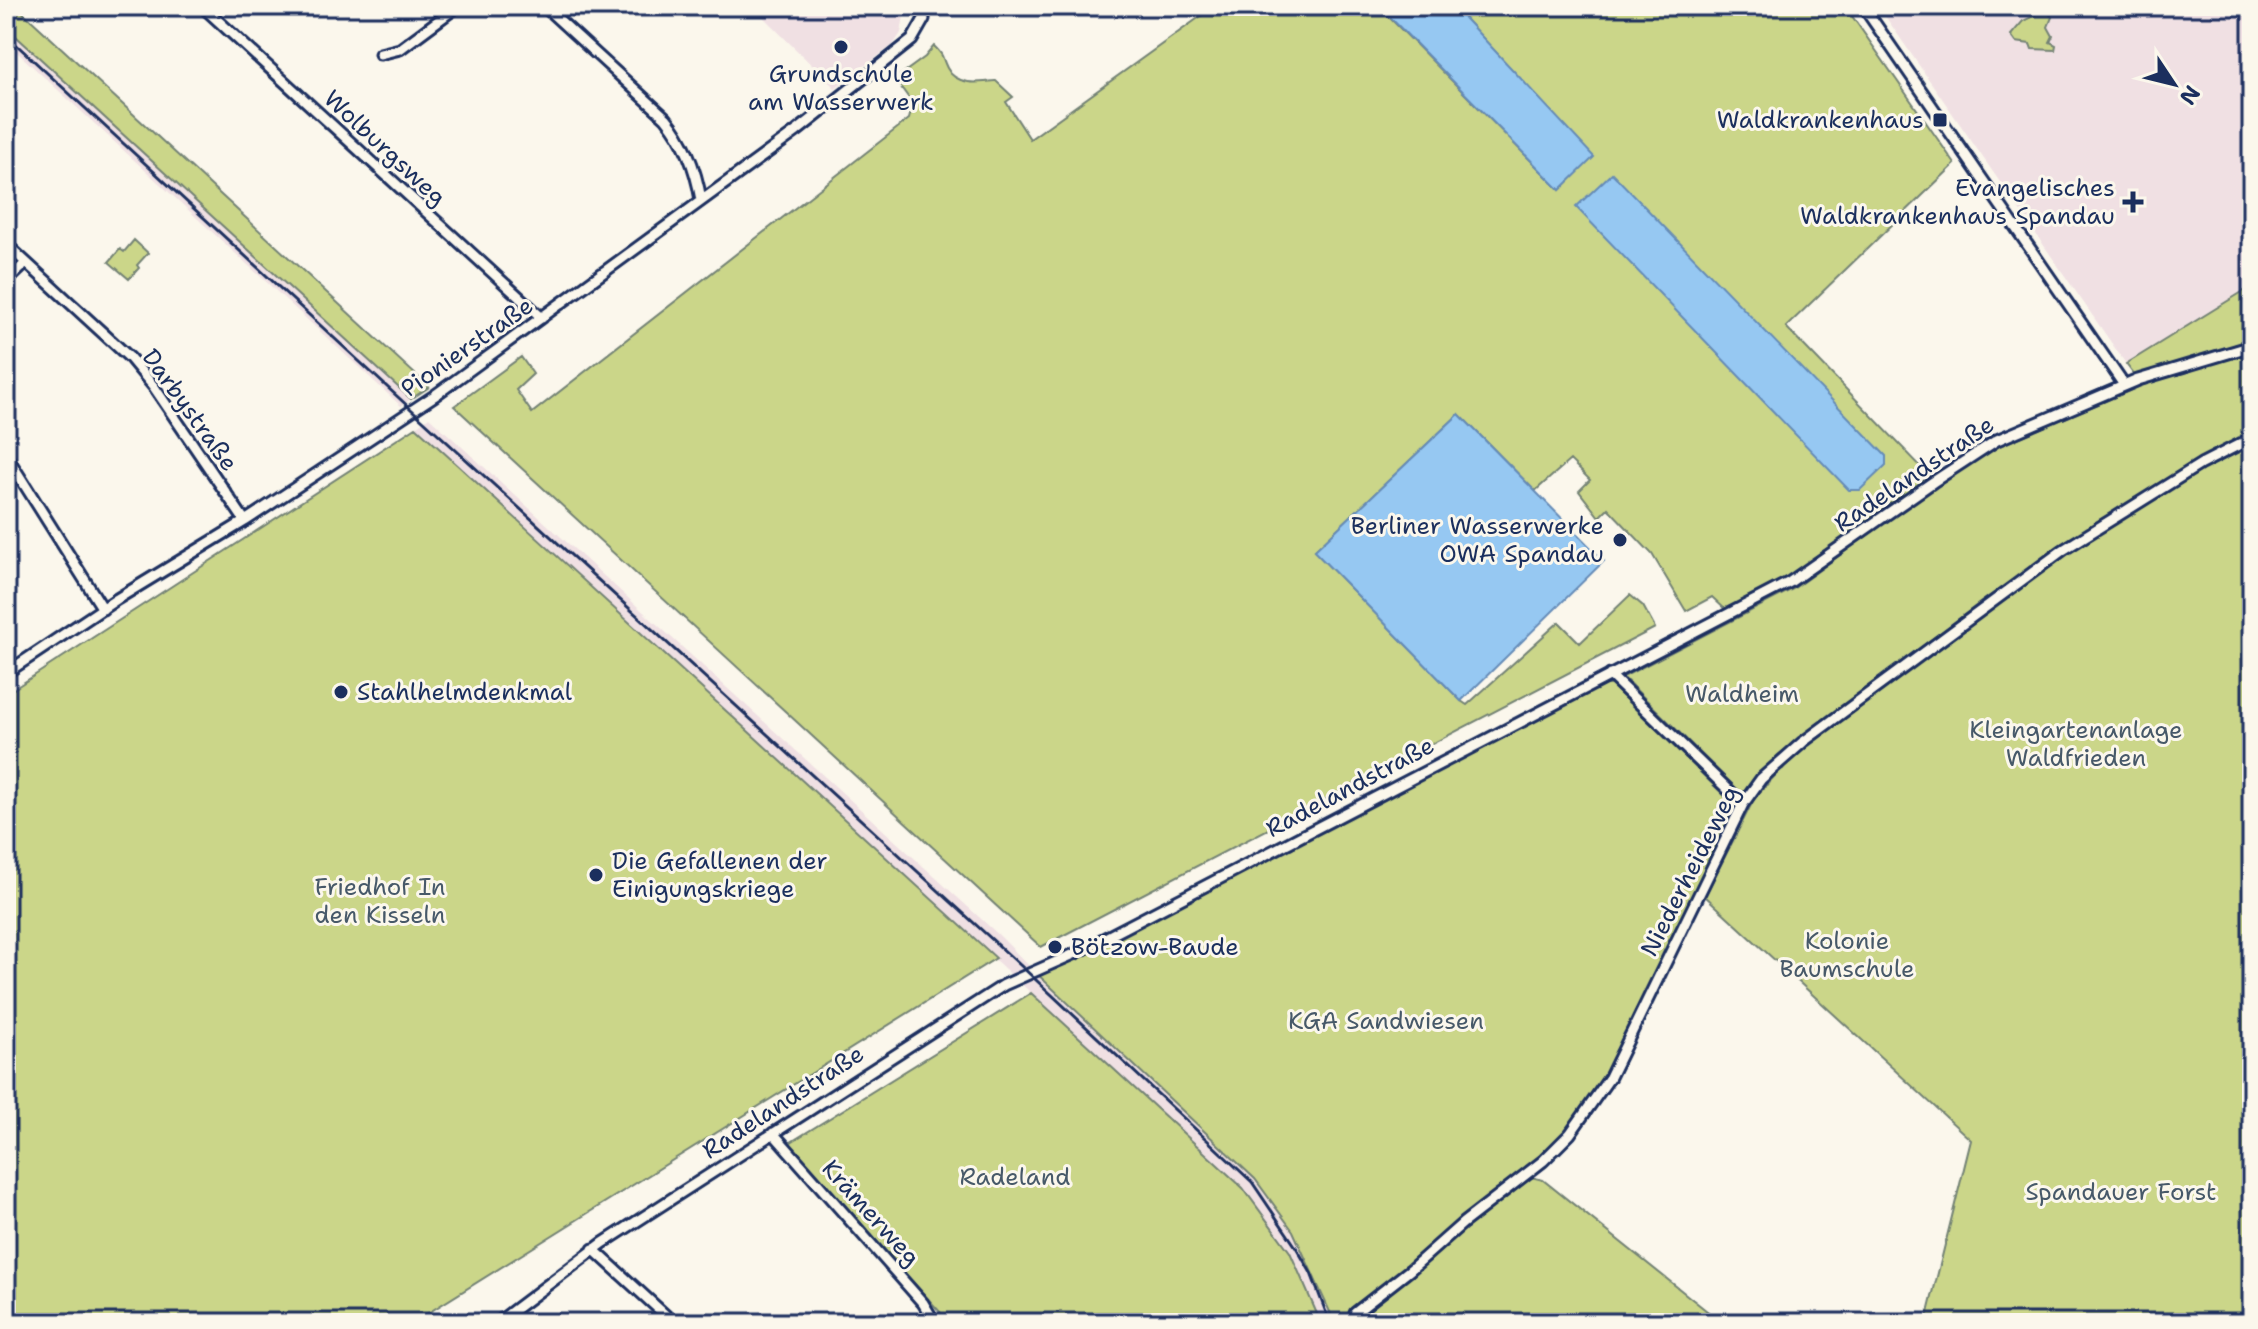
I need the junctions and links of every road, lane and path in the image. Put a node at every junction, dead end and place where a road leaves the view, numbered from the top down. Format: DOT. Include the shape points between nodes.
graph roads {
  1 [pos="202,6"];
  2 [pos="458,6"];
  3 [pos="544,6"];
  4 [pos="1863,6"];
  5 [pos="924,19"];
  6 [pos="380,54"];
  7 [pos="701,200"];
  8 [pos="6,244"];
  9 [pos="26,263"];
  10 [pos="6,282"];
  11 [pos="542,318"];
  12 [pos="2252,346"];
  13 [pos="2124,385"];
  14 [pos="2252,438"];
  15 [pos="6,455"];
  16 [pos="245,521"];
  17 [pos="103,609"];
  18 [pos="6,673"];
  19 [pos="1610,675"];
  20 [pos="1743,804"];
  21 [pos="773,1133"];
  22 [pos="593,1249"];
  23 [pos="1355,1313"];
  24 [pos="933,1319"];
  25 [pos="497,1323"];
  26 [pos="674,1323"];
  27 [pos="919,1323"];
  1 -- 11 [label="street, Wolburgsweg"];
  2 -- 6 [label="street" via="400,49"];
  3 -- 7 [label="street" via="675,129"];
  4 -- 13 [label="street"];
  5 -- 7 [label="street, Pionierstraße" via="912,40 894,55"];
  7 -- 11 [label="street, Pionierstraße"];
  8 -- 9 [label="street, Darbystraße"];
  9 -- 10 [label="street"];
  9 -- 16 [label="street, Darbystraße" via="130,358"];
  11 -- 16 [label="street, Pionierstraße"];
  12 -- 13 [label="street, Radelandstraße"];
  13 -- 19 [label="street, Radelandstraße" via="1997,440 1790,582"];
  14 -- 20 [label="street, Niederheideweg" via="2063,550 1803,742 1761,779"];
  15 -- 17 [label="street"];
  16 -- 17 [label="street, Pionierstraße"];
  17 -- 18 [label="street, Pionierstraße"];
  19 -- 20 [label="street"];
  19 -- 21 [label="street, Radelandstraße" via="1120,931 1004,985"];
  20 -- 23 [label="street, Niederheideweg" via="1610,1077 1570,1134"];
  21 -- 22 [label="street, Radelandstraße"];
  21 -- 24 [label="street, Krämerweg"];
  22 -- 25 [label="street, Radelandstraße"];
  22 -- 26 [label="street"];
  24 -- 27 [label="street"];
}
